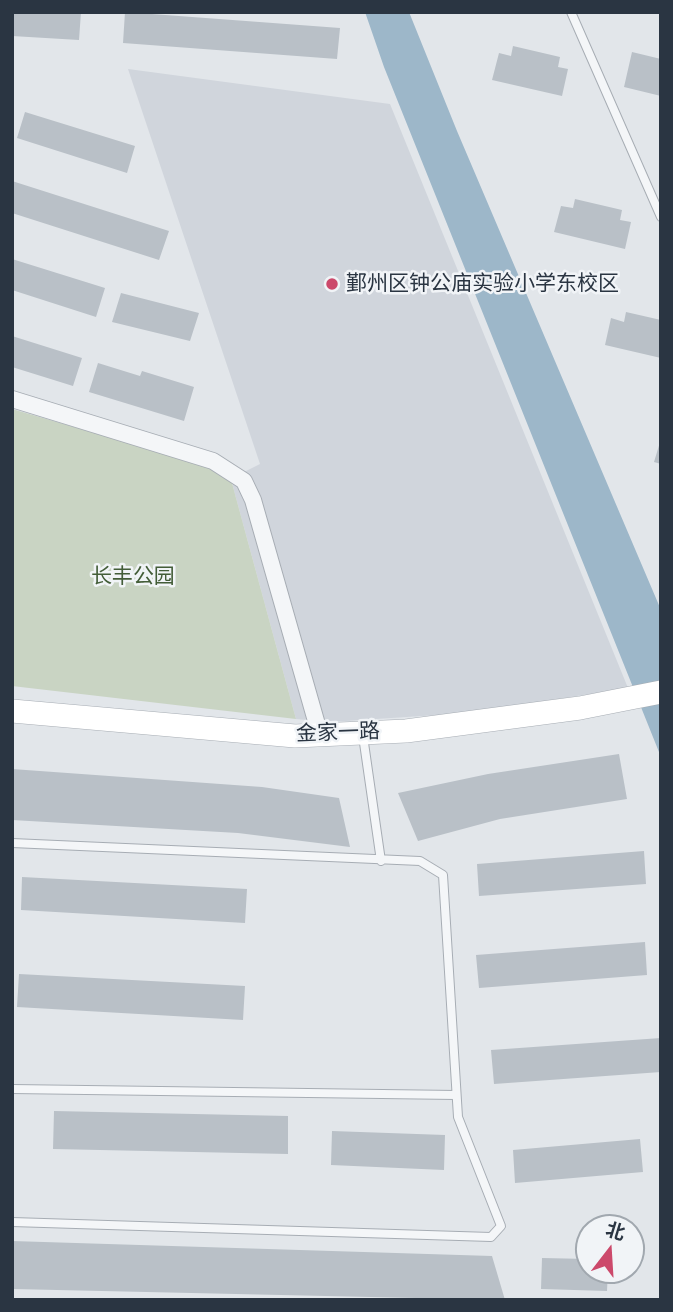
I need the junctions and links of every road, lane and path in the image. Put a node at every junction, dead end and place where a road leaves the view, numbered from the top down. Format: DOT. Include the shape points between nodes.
graph roads {
  1 [pos="570,12"];
  2 [pos="661,217"];
  3 [pos="12,399"];
  4 [pos="661,692"];
  5 [pos="12,711"];
  6 [pos="363,733"];
  7 [pos="320,734"];
  8 [pos="12,843"];
  9 [pos="381,861"];
  10 [pos="12,1089"];
  11 [pos="456,1095"];
  12 [pos="12,1222"];
  1 -- 2 [label="lane"];
  3 -- 7 [label="street" via="213,461 244,481"];
  4 -- 6 [label="street, 金家一路" via="580,708"];
  5 -- 7 [label="street, 金家一路" via="180,728"];
  6 -- 7 [label="street, 金家一路"];
  6 -- 9 [label="lane"];
  8 -- 9 [label="lane"];
  9 -- 11 [label="lane" via="420,862 443,875"];
  10 -- 11 [label="lane"];
  11 -- 12 [label="lane" via="458,1117 501,1226 491,1237"];
}
